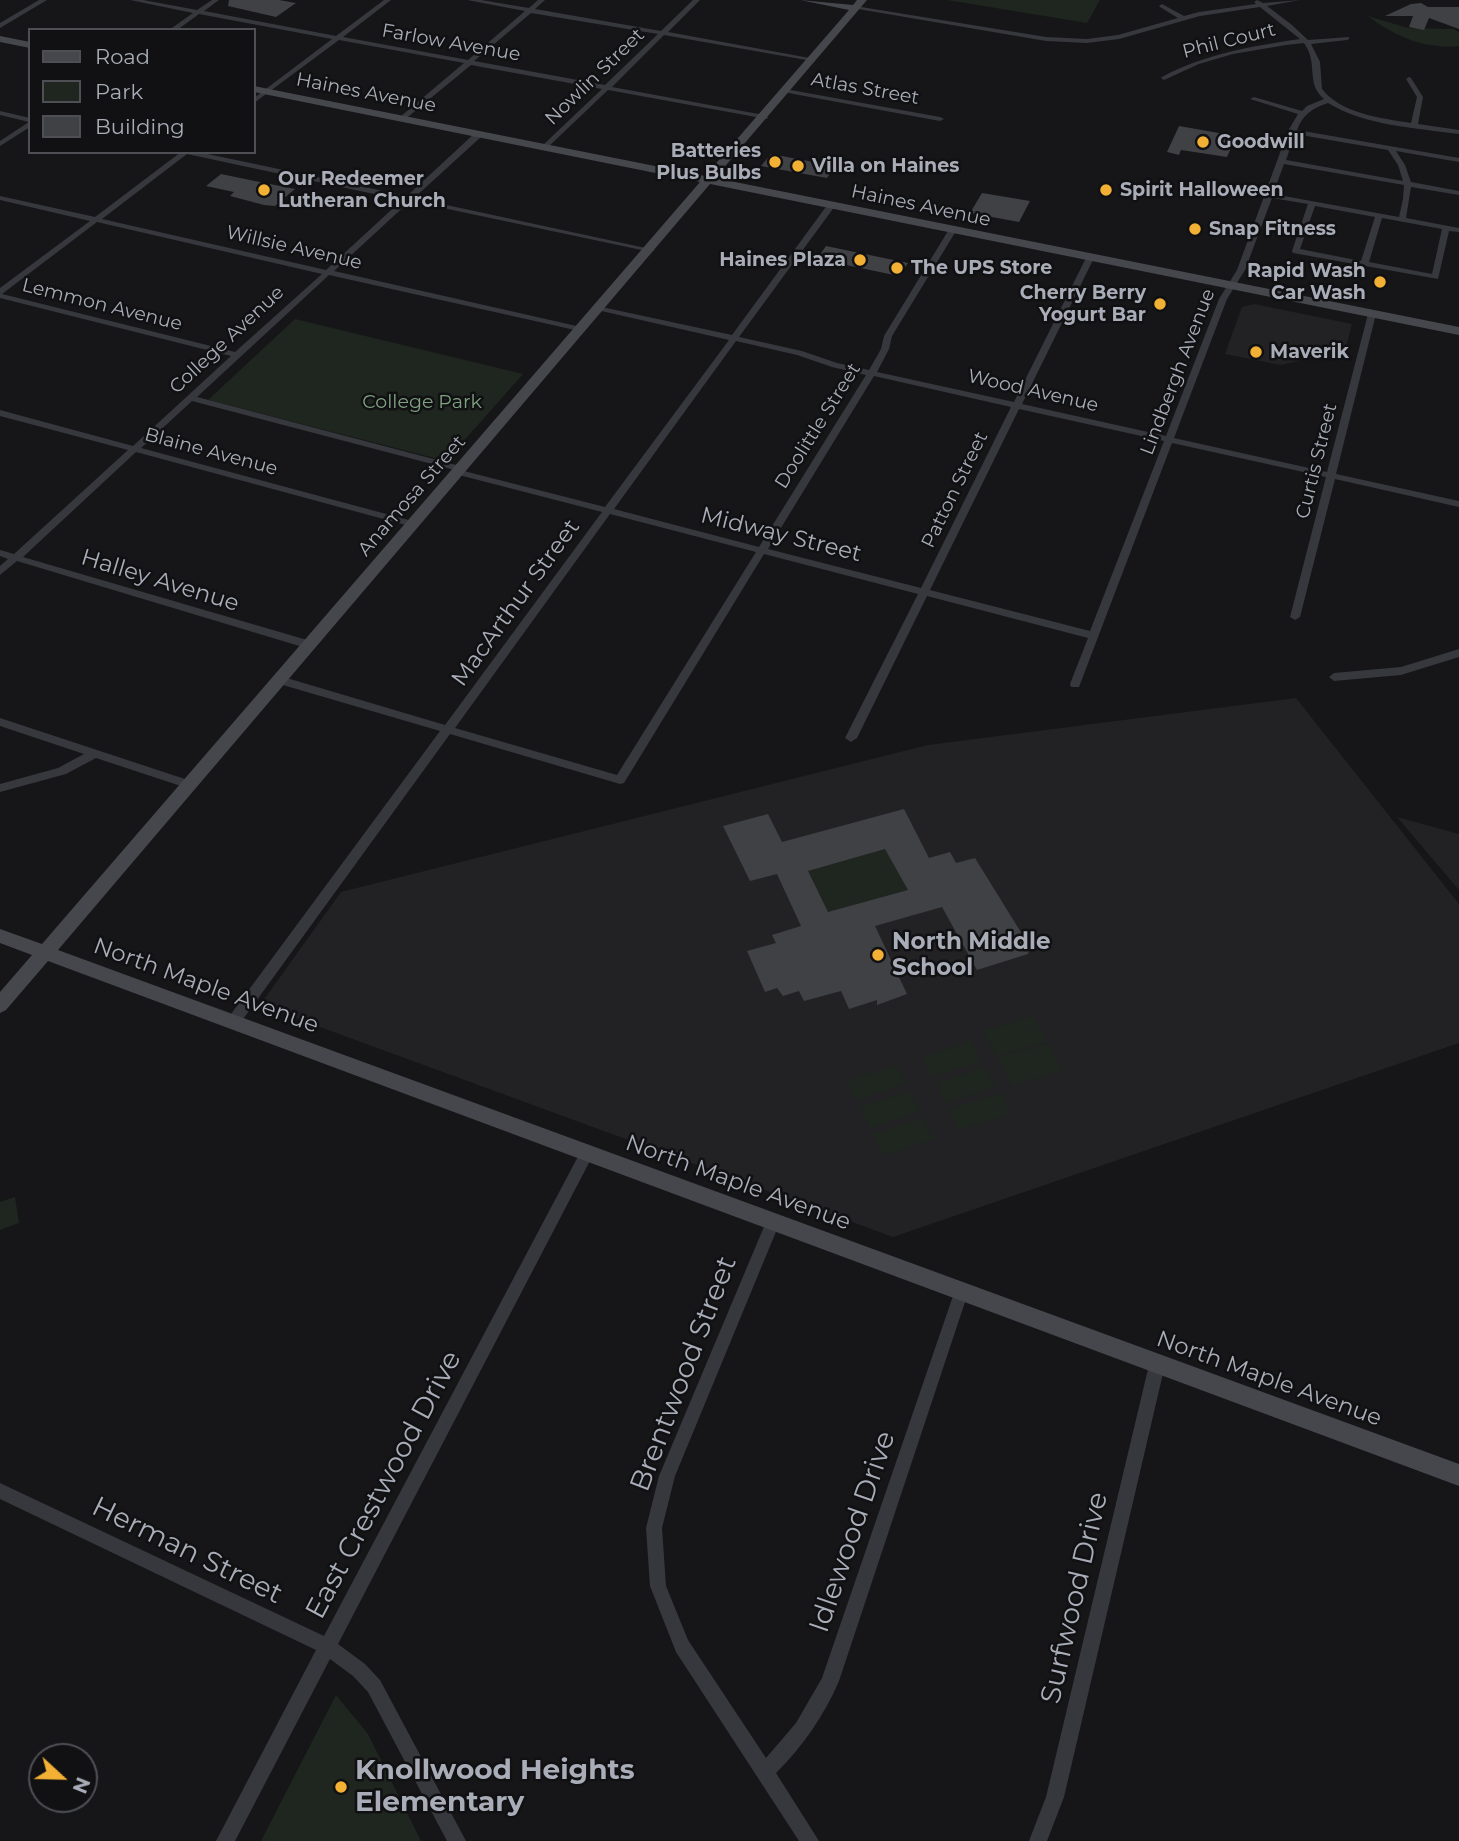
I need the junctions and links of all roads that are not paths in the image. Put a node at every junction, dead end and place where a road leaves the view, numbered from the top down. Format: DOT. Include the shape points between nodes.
graph roads {
  1 [pos="44,0"];
  2 [pos="133,0"];
  3 [pos="216,0"];
  4 [pos="388,0"];
  5 [pos="470,0"];
  6 [pos="542,0"];
  7 [pos="697,0"];
  8 [pos="805,0"];
  9 [pos="1254,0"];
  10 [pos="1297,0"];
  11 [pos="859,4"];
  12 [pos="1261,5"];
  13 [pos="1162,6"];
  14 [pos="530,10"];
  15 [pos="198,12"];
  16 [pos="1183,18"];
  17 [pos="0,26"];
  18 [pos="175,28"];
  19 [pos="662,33"];
  20 [pos="338,38"];
  21 [pos="1347,38"];
  22 [pos="0,39"];
  23 [pos="1305,41"];
  24 [pos="28,45"];
  25 [pos="812,59"];
  26 [pos="469,62"];
  27 [pos="1164,78"];
  28 [pos="1409,79"];
  29 [pos="607,87"];
  30 [pos="256,90"];
  31 [pos="785,91"];
  32 [pos="266,92"];
  33 [pos="256,99"];
  34 [pos="1254,99"];
  35 [pos="1329,100"];
  36 [pos="0,113"];
  37 [pos="1301,113"];
  38 [pos="764,117"];
  39 [pos="402,118"];
  40 [pos="940,119"];
  41 [pos="28,121"];
  42 [pos="28,123"];
  43 [pos="1414,124"];
  44 [pos="1292,131"];
  45 [pos="1459,132"];
  46 [pos="478,134"];
  47 [pos="0,144"];
  48 [pos="545,147"];
  49 [pos="1390,148"];
  50 [pos="183,154"];
  51 [pos="196,154"];
  52 [pos="1459,160"];
  53 [pos="1281,161"];
  54 [pos="711,179"];
  55 [pos="1410,184"];
  56 [pos="1459,193"];
  57 [pos="1269,195"];
  58 [pos="0,198"];
  59 [pos="408,198"];
  60 [pos="1312,203"];
  61 [pos="831,206"];
  62 [pos="1379,216"];
  63 [pos="96,220"];
  64 [pos="1402,220"];
  65 [pos="1446,228"];
  66 [pos="1459,230"];
  67 [pos="952,231"];
  68 [pos="651,250"];
  69 [pos="1090,258"];
  70 [pos="1364,264"];
  71 [pos="327,272"];
  72 [pos="1231,286"];
  73 [pos="0,294"];
  74 [pos="600,309"];
  75 [pos="1372,314"];
  76 [pos="581,330"];
  77 [pos="1459,331"];
  78 [pos="734,339"];
  79 [pos="237,355"];
  80 [pos="872,372"];
  81 [pos="190,398"];
  82 [pos="1016,405"];
  83 [pos="0,413"];
  84 [pos="1170,440"];
  85 [pos="134,449"];
  86 [pos="459,470"];
  87 [pos="1332,475"];
  88 [pos="1459,504"];
  89 [pos="607,511"];
  90 [pos="413,524"];
  91 [pos="762,550"];
  92 [pos="0,553"];
  93 [pos="16,557"];
  94 [pos="0,572"];
  95 [pos="925,592"];
  96 [pos="1295,617"];
  97 [pos="1094,636"];
  98 [pos="310,645"];
  99 [pos="1459,653"];
  100 [pos="1334,677"];
  101 [pos="280,680"];
  102 [pos="1075,684"];
  103 [pos="0,722"];
  104 [pos="447,730"];
  105 [pos="851,738"];
  106 [pos="96,753"];
  107 [pos="190,785"];
  108 [pos="0,788"];
  109 [pos="0,936"];
  110 [pos="45,952"];
  111 [pos="0,1005"];
  112 [pos="233,1023"];
  113 [pos="587,1153"];
  114 [pos="773,1222"];
  115 [pos="961,1293"];
  116 [pos="1157,1364"];
  117 [pos="1459,1475"];
  118 [pos="0,1491"];
  119 [pos="328,1647"];
  120 [pos="766,1771"];
  121 [pos="225,1841"];
  122 [pos="457,1841"];
  123 [pos="810,1841"];
  124 [pos="1038,1841"];
  1 -- 17 [label="street"];
  2 -- 15 [label="street, Farlow Avenue"];
  3 -- 15 [label="street"];
  4 -- 20 [label="street"];
  5 -- 14 [label="street"];
  6 -- 14 [label="street"];
  7 -- 19 [label="street, Nowlin Street"];
  8 -- 11 [label="main road"];
  9 -- 12 [label="street"];
  10 -- 12 [label="street"];
  11 -- 16 [label="street" via="1063,41 1109,39"];
  11 -- 25 [label="main road, Anamosa Street"];
  12 -- 16 [label="street"];
  12 -- 23 [label="street"];
  13 -- 16 [label="street"];
  14 -- 19 [label="street"];
  14 -- 26 [label="street"];
  15 -- 18 [label="street"];
  15 -- 20 [label="street, Farlow Avenue"];
  19 -- 25 [label="street"];
  19 -- 29 [label="street, Nowlin Street"];
  20 -- 26 [label="street, Farlow Avenue"];
  20 -- 32 [label="street"];
  21 -- 23 [label="street, Phil Court"];
  22 -- 24 [label="main road"];
  23 -- 27 [label="street, Phil Court" via="1239,51 1181,68"];
  23 -- 35 [label="street" via="1316,57 1317,87"];
  25 -- 31 [label="main road, Anamosa Street"];
  26 -- 29 [label="street, Farlow Avenue"];
  26 -- 39 [label="street"];
  28 -- 43 [label="street" via="1420,97"];
  29 -- 38 [label="street, Farlow Avenue"];
  29 -- 48 [label="street, Nowlin Street"];
  30 -- 32 [label="main road, Haines Avenue"];
  31 -- 38 [label="main road, Anamosa Street"];
  31 -- 40 [label="street, Atlas Street"];
  32 -- 33 [label="street"];
  32 -- 39 [label="main road, Haines Avenue"];
  34 -- 37 [label="street"];
  35 -- 37 [label="street"];
  35 -- 43 [label="street" via="1359,113"];
  36 -- 41 [label="street"];
  37 -- 44 [label="street, Lindbergh Avenue"];
  38 -- 54 [label="main road, Anamosa Street"];
  39 -- 46 [label="main road, Haines Avenue"];
  42 -- 47 [label="street"];
  43 -- 45 [label="street"];
  44 -- 49 [label="street"];
  44 -- 53 [label="street, Lindbergh Avenue"];
  46 -- 48 [label="main road, Haines Avenue"];
  46 -- 59 [label="street, College Avenue"];
  48 -- 54 [label="main road, Haines Avenue"];
  49 -- 52 [label="street"];
  49 -- 55 [label="street"];
  50 -- 63 [label="street"];
  51 -- 59 [label="street"];
  53 -- 55 [label="street"];
  53 -- 57 [label="street, Lindbergh Avenue"];
  54 -- 61 [label="main road, Haines Avenue"];
  54 -- 68 [label="main road, Anamosa Street"];
  55 -- 56 [label="street"];
  55 -- 64 [label="street"];
  57 -- 60 [label="street"];
  57 -- 72 [label="street, Lindbergh Avenue"];
  58 -- 63 [label="street, Willsie Avenue"];
  59 -- 68 [label="street"];
  59 -- 71 [label="street, College Avenue"];
  60 -- 62 [label="street"];
  60 -- 70 [label="street" via="1296,251"];
  61 -- 67 [label="main road, Haines Avenue"];
  61 -- 78 [label="street, MacArthur Street"];
  62 -- 64 [label="street"];
  62 -- 70 [label="street"];
  63 -- 71 [label="street, Willsie Avenue"];
  63 -- 73 [label="street"];
  64 -- 65 [label="street"];
  65 -- 66 [label="street"];
  65 -- 70 [label="street" via="1435,277"];
  67 -- 69 [label="main road, Haines Avenue"];
  67 -- 80 [label="street, Doolittle Street" via="888,336"];
  68 -- 74 [label="main road, Anamosa Street"];
  69 -- 72 [label="main road, Haines Avenue"];
  69 -- 82 [label="street, Patton Street"];
  71 -- 76 [label="street, Willsie Avenue"];
  71 -- 79 [label="street, College Avenue"];
  72 -- 75 [label="main road, Haines Avenue"];
  72 -- 84 [label="street, Lindbergh Avenue"];
  73 -- 79 [label="street, Lemmon Avenue"];
  74 -- 76 [label="main road, Anamosa Street"];
  74 -- 78 [label="street, Wood Avenue"];
  75 -- 77 [label="main road, Haines Avenue"];
  75 -- 87 [label="street, Curtis Street"];
  76 -- 86 [label="main road, Anamosa Street"];
  78 -- 80 [label="street, Wood Avenue"];
  78 -- 89 [label="street, MacArthur Street"];
  79 -- 81 [label="street, College Avenue"];
  80 -- 82 [label="street, Wood Avenue"];
  80 -- 91 [label="street, Doolittle Street"];
  81 -- 85 [label="street, College Avenue"];
  81 -- 86 [label="street, Midway Street"];
  82 -- 84 [label="street, Wood Avenue"];
  82 -- 95 [label="street, Patton Street"];
  83 -- 85 [label="street, Blaine Avenue"];
  84 -- 87 [label="street, Wood Avenue"];
  84 -- 97 [label="street, Lindbergh Avenue"];
  85 -- 90 [label="street, Blaine Avenue"];
  85 -- 93 [label="street, College Avenue"];
  86 -- 89 [label="street, Midway Street"];
  86 -- 90 [label="main road, Anamosa Street"];
  87 -- 88 [label="street, Wood Avenue"];
  87 -- 96 [label="street, Curtis Street"];
  89 -- 91 [label="street, Midway Street"];
  89 -- 104 [label="street, MacArthur Street"];
  90 -- 98 [label="main road, Anamosa Street"];
  91 -- 95 [label="street, Midway Street"];
  91 -- 104 [label="street, Doolittle Street" via="620,780"];
  92 -- 93 [label="street, Halley Avenue"];
  93 -- 94 [label="street, College Avenue"];
  93 -- 98 [label="street, Halley Avenue"];
  95 -- 97 [label="street, Midway Street"];
  95 -- 105 [label="street, Patton Street"];
  97 -- 102 [label="street"];
  98 -- 101 [label="main road, Anamosa Street"];
  99 -- 100 [label="street" via="1401,671"];
  101 -- 104 [label="street"];
  101 -- 107 [label="main road, Anamosa Street"];
  103 -- 106 [label="street"];
  104 -- 112 [label="street, MacArthur Street"];
  106 -- 107 [label="street"];
  106 -- 108 [label="street" via="62,771"];
  107 -- 110 [label="main road, Anamosa Street"];
  109 -- 110 [label="main road, North Maple Avenue"];
  110 -- 111 [label="main road, Anamosa Street"];
  110 -- 112 [label="main road, North Maple Avenue"];
  112 -- 113 [label="main road, North Maple Avenue"];
  113 -- 114 [label="main road, North Maple Avenue"];
  113 -- 119 [label="street, East Crestwood Drive"];
  114 -- 115 [label="main road, North Maple Avenue"];
  114 -- 120 [label="street, Brentwood Street" via="667,1476 654,1528 658,1586 682,1646"];
  115 -- 116 [label="main road, North Maple Avenue"];
  115 -- 120 [label="street, Idlewood Drive" via="830,1681 804,1731"];
  116 -- 117 [label="main road, North Maple Avenue"];
  116 -- 124 [label="street, Surfwood Drive" via="1055,1797"];
  118 -- 119 [label="street, Herman Street"];
  119 -- 121 [label="street, East Crestwood Drive"];
  119 -- 122 [label="street, Herman Street" via="374,1686"];
  120 -- 123 [label="street, Brentwood Street"];
}
